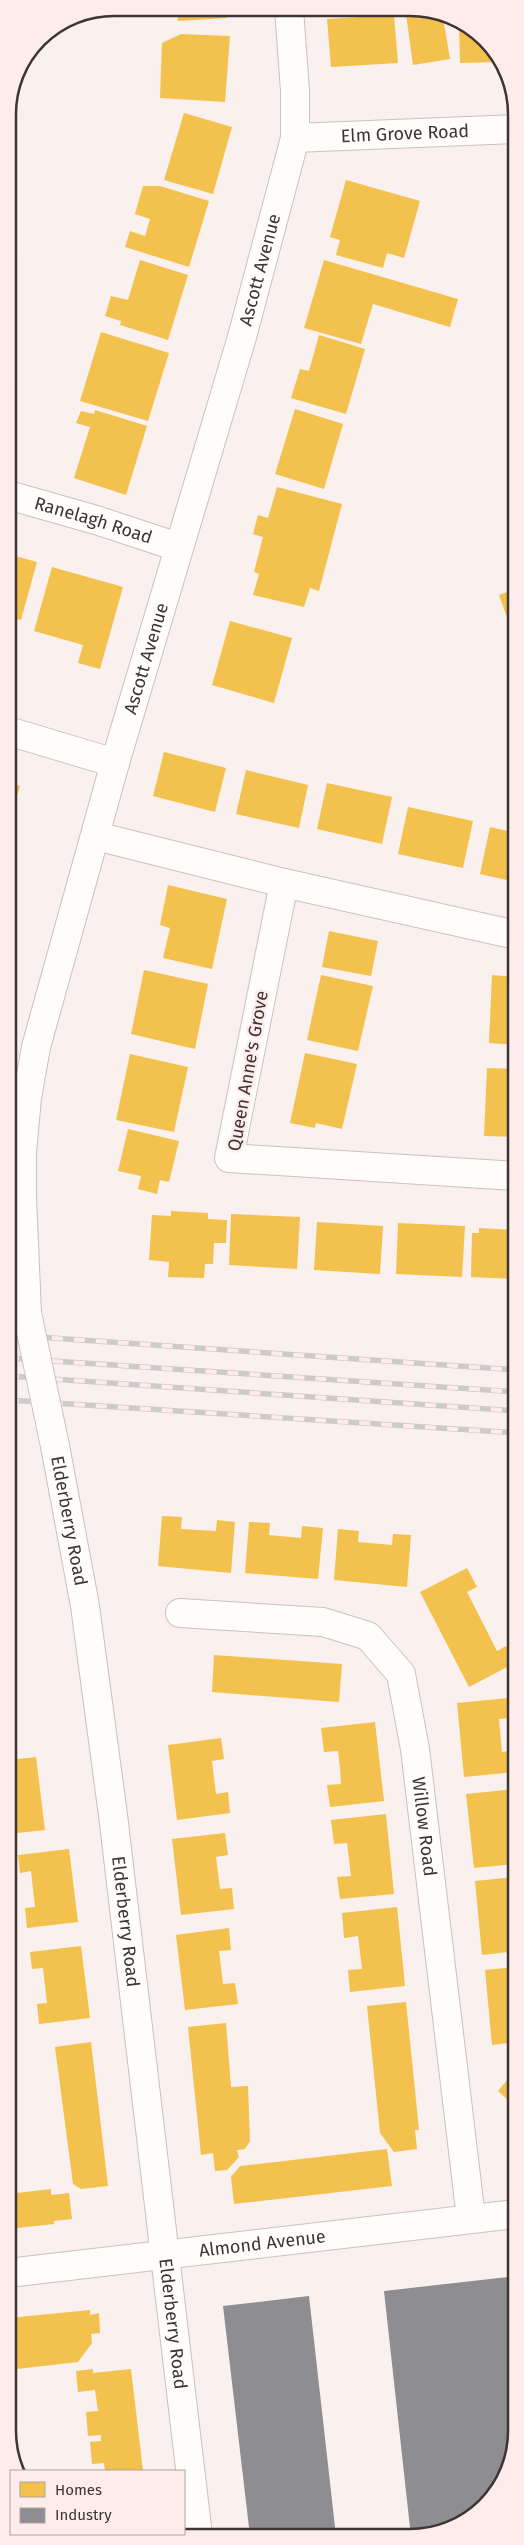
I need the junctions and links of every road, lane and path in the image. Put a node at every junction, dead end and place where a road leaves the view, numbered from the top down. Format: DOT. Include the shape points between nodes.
graph roads {
  1 [pos="289,16"];
  2 [pos="508,130"];
  3 [pos="295,138"];
  4 [pos="16,497"];
  5 [pos="178,547"];
  6 [pos="16,733"];
  7 [pos="115,763"];
  8 [pos="96,836"];
  9 [pos="284,883"];
  10 [pos="508,932"];
  11 [pos="508,1175"];
  12 [pos="27,1313"];
  13 [pos="180,1613"];
  14 [pos="508,2215"];
  15 [pos="471,2218"];
  16 [pos="164,2254"];
  17 [pos="16,2272"];
  18 [pos="197,2529"];
  1 -- 3 [label="street, Ascott Avenue"];
  2 -- 3 [label="street, Elm Grove Road"];
  3 -- 5 [label="street, Ascott Avenue" via="242,337"];
  4 -- 5 [label="street, Ranelagh Road"];
  5 -- 7 [label="street, Ascott Avenue"];
  6 -- 7 [label="street"];
  7 -- 8 [label="street, Ascott Avenue"];
  8 -- 9 [label="street"];
  8 -- 12 [label="street, Ascott Avenue" via="54,975 27,1098 22,1152"];
  9 -- 10 [label="street"];
  9 -- 11 [label="street, Queen Anne's Grove" via="229,1158"];
  12 -- 16 [label="street, Elderberry Road, bridge" via="87,1625 113,1815"];
  13 -- 15 [label="street, Willow Road" via="323,1622 368,1636 401,1674 415,1749"];
  14 -- 15 [label="street, Almond Avenue"];
  15 -- 16 [label="street, Almond Avenue"];
  16 -- 17 [label="street, Almond Avenue"];
  16 -- 18 [label="street, Elderberry Road"];
}
